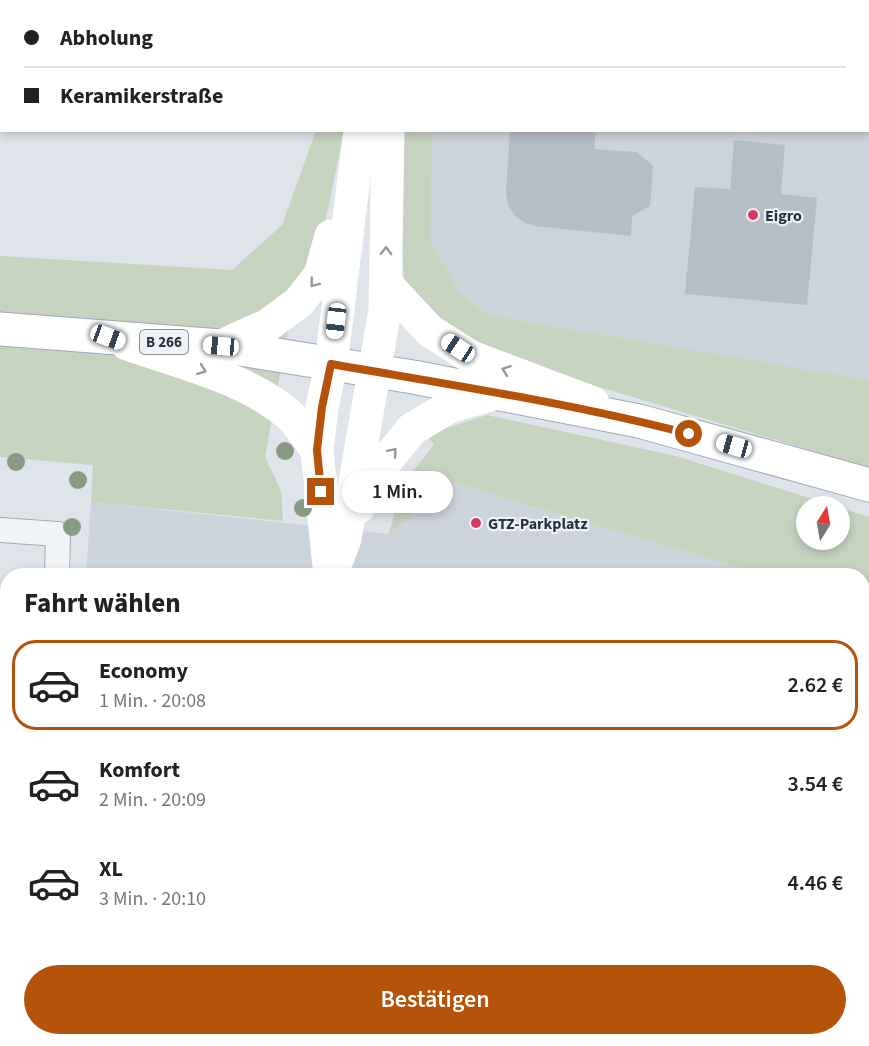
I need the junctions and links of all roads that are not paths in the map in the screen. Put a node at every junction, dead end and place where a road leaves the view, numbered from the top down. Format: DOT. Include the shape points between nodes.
graph roads {
  1 [pos="388,132"];
  2 [pos="359,139"];
  3 [pos="386,284"];
  4 [pos="0,329"];
  5 [pos="108,337"];
  6 [pos="221,346"];
  7 [pos="331,364"];
  8 [pos="374,371"];
  9 [pos="497,393"];
  10 [pos="639,421"];
  11 [pos="317,450"];
  12 [pos="869,485"];
  13 [pos="0,530"];
  14 [pos="345,539"];
  15 [pos="57,568"];
  16 [pos="329,568"];
  17 [pos="333,568"];
  3 -- 1 [label="main road, one-way"];
  2 -- 6 [label="main road, one-way" via="320,275 299,302 268,325"];
  2 -- 7 [label="main road"];
  3 -- 8 [label="main road"];
  10 -- 3 [label="main road, one-way" via="471,357 430,331"];
  4 -- 5 [label="main road, B 266"];
  5 -- 6 [label="main road, B 266"];
  5 -- 11 [label="main road, one-way" via="259,393 290,415"];
  6 -- 7 [label="main road, B 266"];
  7 -- 8 [label="main road, B 266"];
  7 -- 11 [label="main road"];
  8 -- 9 [label="main road, B 266"];
  8 -- 14 [label="main road"];
  9 -- 10 [label="main road, B 266"];
  14 -- 9 [label="main road, one-way" via="373,477 412,429 449,407"];
  10 -- 12 [label="main road, B 266"];
  11 -- 16 [label="main road"];
  13 -- 15 [label="street" via="58,534"];
  14 -- 17 [label="main road"];
}
